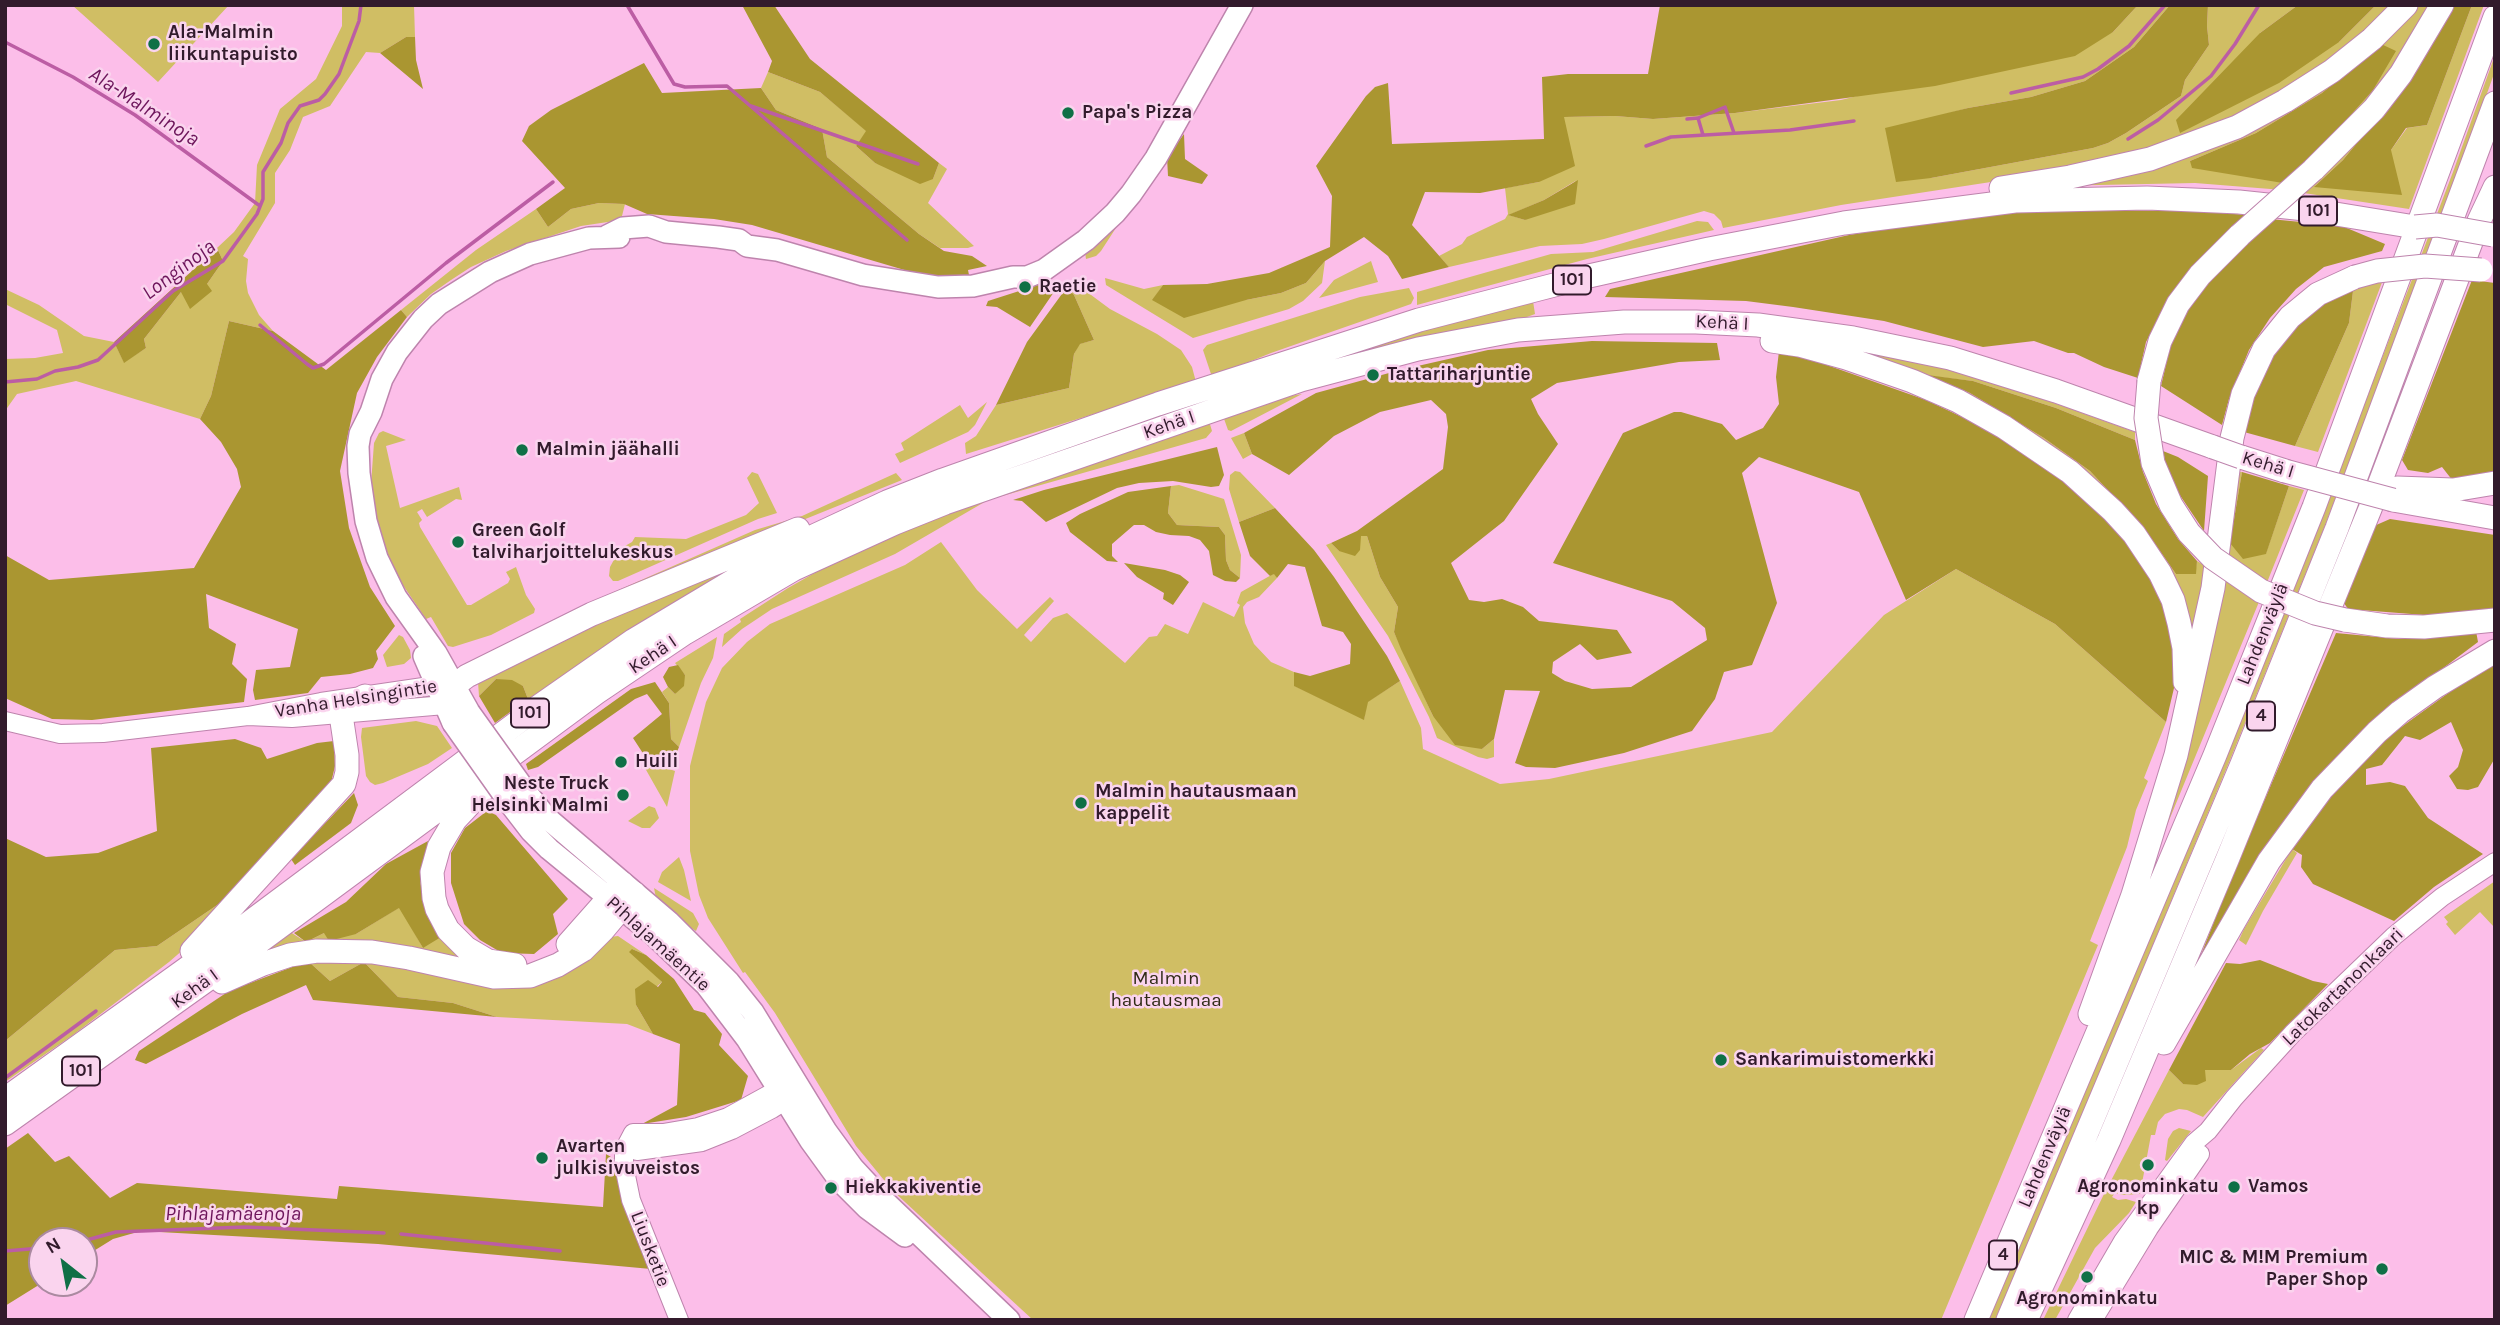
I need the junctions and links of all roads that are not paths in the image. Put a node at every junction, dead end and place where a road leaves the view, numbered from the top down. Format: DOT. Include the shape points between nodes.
graph roads {
  1 [pos="1242,5"];
  2 [pos="2406,5"];
  3 [pos="2442,5"];
  4 [pos="2495,17"];
  5 [pos="2495,103"];
  6 [pos="2495,187"];
  7 [pos="1885,216"];
  8 [pos="2493,240"];
  9 [pos="2488,271"];
  10 [pos="1663,321"];
  11 [pos="943,480"];
  12 [pos="2495,483"];
  13 [pos="2395,494"];
  14 [pos="2495,518"];
  15 [pos="2495,620"];
  16 [pos="2495,651"];
  17 [pos="365,696"];
  18 [pos="452,702"];
  19 [pos="341,715"];
  20 [pos="248,716"];
  21 [pos="5,721"];
  22 [pos="553,725"];
  23 [pos="2176,755"];
  24 [pos="2495,862"];
  25 [pos="621,895"];
  26 [pos="152,1007"];
  27 [pos="787,1091"];
  28 [pos="5,1099"];
  29 [pos="5,1124"];
  30 [pos="2208,1132"];
  31 [pos="633,1133"];
  32 [pos="2109,1140"];
  33 [pos="637,1151"];
  34 [pos="628,1176"];
  35 [pos="2030,1191"];
  36 [pos="679,1320"];
  37 [pos="1009,1320"];
  38 [pos="1976,1320"];
  39 [pos="2008,1320"];
  40 [pos="2026,1320"];
  41 [pos="2077,1320"];
  42 [pos="2092,1320"];
  1 -- 18 [label="main road" via="1131,194 1086,240 1027,277 938,287 863,275 747,246 739,240 649,226 623,228 530,254 439,304 397,352 382,379 358,446 366,521 377,558 396,597 430,645"];
  2 -- 7 [label="highway" via="2372,39 2321,78 2263,114 2214,136 2137,162 1969,194"];
  3 -- 15 [label="highway, bridge" via="2374,109 2240,235 2178,304 2160,341 2149,381 2146,418 2153,463 2189,533 2213,558 2261,591 2315,613 2387,626"];
  4 -- 35 [label="highway, Lahdenväylä / 4" via="2309,519 2215,755"];
  5 -- 39 [label="highway, Lahdenväylä / 4" via="2337,528"];
  6 -- 32 [label="highway" via="2305,672"];
  7 -- 8 [label="highway, Kehä I / 101" via="2055,198 2147,198 2239,202"];
  7 -- 11 [label="highway, Kehä I / 101" via="1709,249 1470,306 1245,375"];
  9 -- 23 [label="highway, bridge" via="2402,268 2356,277 2318,294 2290,317 2263,349 2232,438 2213,588"];
  10 -- 13 [label="highway, Kehä I / 101, bridge" via="1792,329 1909,348 2056,391 2285,471 2336,485 2366,484"];
  10 -- 22 [label="highway, Kehä I / 101" via="1518,330 1405,352 1301,380 979,491 794,569 685,633"];
  10 -- 23 [label="highway" via="1695,332 1799,345 1912,381 2004,427 2070,472 2134,534 2173,600 2184,648 2185,690"];
  11 -- 18 [label="highway" via="897,490 592,614 467,676"];
  11 -- 26 [label="highway, Kehä I / 101" via="786,549 634,640 538,707"];
  12 -- 13 [label="highway"];
  13 -- 14 [label="highway"];
  16 -- 32 [label="highway" via="2400,712 2322,789 2258,879"];
  17 -- 18 [label="street, Vanha Helsingintie"];
  17 -- 19 [label="highway"];
  17 -- 20 [label="street, Vanha Helsingintie"];
  18 -- 19 [label="street, Vanha Helsingintie"];
  18 -- 25 [label="main road, Pihlajamäentie, bridge" via="519,799 555,826"];
  19 -- 20 [label="street, Vanha Helsingintie"];
  19 -- 26 [label="highway" via="347,755 344,784 205,939"];
  20 -- 21 [label="street, Vanha Helsingintie" via="90,734 44,732"];
  22 -- 25 [label="highway" via="468,804 446,833 432,872 437,909 448,930 466,948 488,961 513,965 541,961 562,949"];
  22 -- 26 [label="highway, Kehä I / 101"];
  23 -- 35 [label="highway" via="2133,895"];
  24 -- 30 [label="street, Latokartanonkaari" via="2442,897 2375,952 2293,1033"];
  25 -- 26 [label="highway" via="583,950 530,975 494,977 372,952 317,951 236,974"];
  25 -- 27 [label="main road, Pihlajamäentie" via="706,985"];
  26 -- 28 [label="highway, Kehä I / 101"];
  26 -- 29 [label="highway, Kehä I / 101"];
  27 -- 31 [label="street" via="698,1127"];
  27 -- 33 [label="street" via="732,1130 702,1142"];
  27 -- 37 [label="main road, Pihlajamäentie" via="879,1196"];
  30 -- 41 [label="street, Latokartanonkaari" via="2194,1143 2140,1215"];
  30 -- 42 [label="street, Latokartanonkaari" via="2203,1150"];
  31 -- 33 [label="street"];
  31 -- 34 [label="street, Liusketie" via="624,1150"];
  32 -- 40 [label="highway"];
  33 -- 34 [label="street"];
  34 -- 36 [label="street, Liusketie" via="634,1208"];
  35 -- 38 [label="highway, Lahdenväylä / 4"];
}
